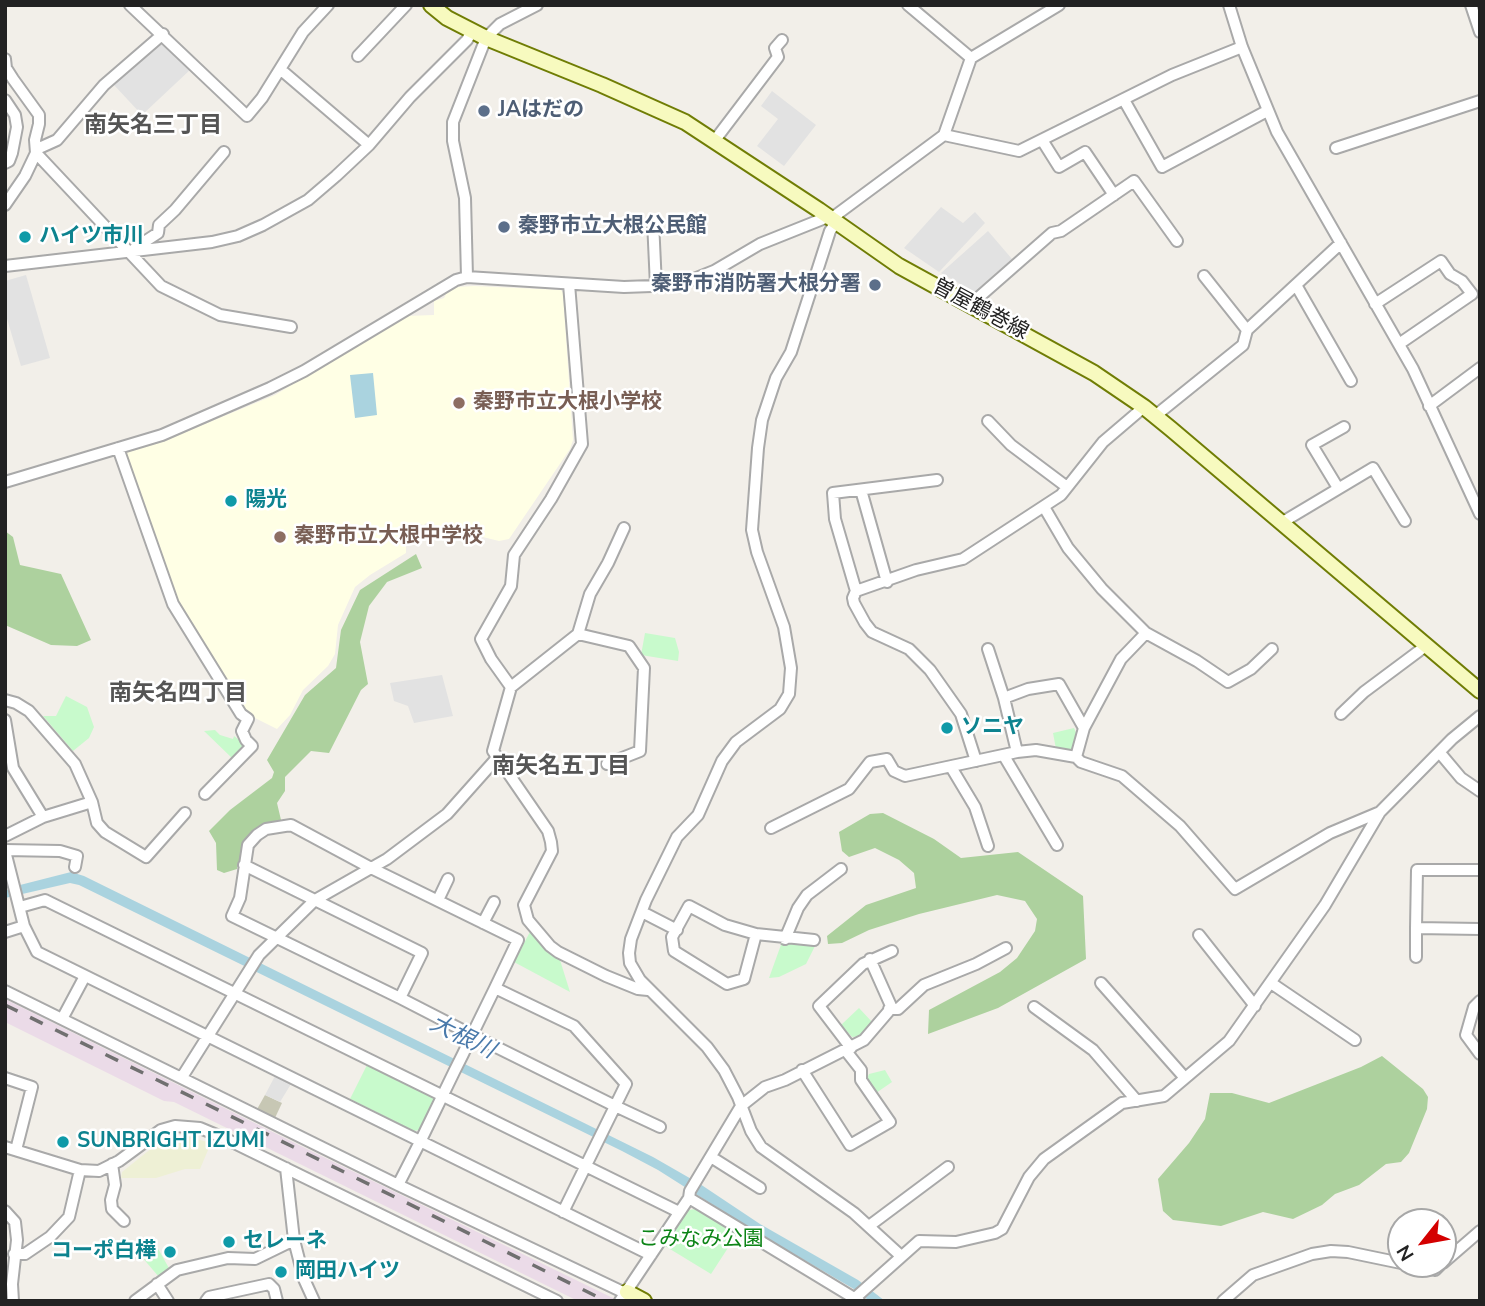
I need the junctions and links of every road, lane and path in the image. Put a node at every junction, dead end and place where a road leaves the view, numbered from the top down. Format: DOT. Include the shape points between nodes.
graph roads {
  1 [pos="130,5"];
  2 [pos="328,5"];
  3 [pos="407,5"];
  4 [pos="431,5"];
  5 [pos="537,5"];
  6 [pos="908,5"];
  7 [pos="1059,5"];
  8 [pos="1229,5"];
  9 [pos="1471,5"];
  10 [pos="472,31"];
  11 [pos="1480,32"];
  12 [pos="163,34"];
  13 [pos="486,38"];
  14 [pos="782,40"];
  15 [pos="1242,47"];
  16 [pos="358,56"];
  17 [pos="971,58"];
  18 [pos="5,60"];
  19 [pos="280,69"];
  20 [pos="5,100"];
  21 [pos="1124,100"];
  22 [pos="1480,101"];
  23 [pos="1267,111"];
  24 [pos="944,135"];
  25 [pos="715,140"];
  26 [pos="1042,140"];
  27 [pos="369,145"];
  28 [pos="1336,148"];
  29 [pos="37,151"];
  30 [pos="223,152"];
  31 [pos="5,163"];
  32 [pos="1114,195"];
  33 [pos="5,205"];
  34 [pos="833,219"];
  35 [pos="653,221"];
  36 [pos="654,241"];
  37 [pos="1177,241"];
  38 [pos="667,242"];
  39 [pos="1341,243"];
  40 [pos="129,251"];
  41 [pos="5,266"];
  42 [pos="1204,276"];
  43 [pos="467,277"];
  44 [pos="569,285"];
  45 [pos="1296,285"];
  46 [pos="656,286"];
  47 [pos="1375,304"];
  48 [pos="972,306"];
  49 [pos="291,327"];
  50 [pos="1247,330"];
  51 [pos="1399,344"];
  52 [pos="1480,368"];
  53 [pos="1351,381"];
  54 [pos="1429,405"];
  55 [pos="1150,412"];
  56 [pos="988,421"];
  57 [pos="1344,427"];
  58 [pos="118,448"];
  59 [pos="937,480"];
  60 [pos="5,482"];
  61 [pos="1068,487"];
  62 [pos="1338,488"];
  63 [pos="860,490"];
  64 [pos="1044,507"];
  65 [pos="1480,514"];
  66 [pos="1405,521"];
  67 [pos="1282,523"];
  68 [pos="624,528"];
  69 [pos="887,582"];
  70 [pos="856,591"];
  71 [pos="1146,633"];
  72 [pos="579,635"];
  73 [pos="1427,645"];
  74 [pos="988,649"];
  75 [pos="1272,649"];
  76 [pos="511,687"];
  77 [pos="1480,691"];
  78 [pos="1004,698"];
  79 [pos="5,701"];
  80 [pos="1341,714"];
  81 [pos="1480,716"];
  82 [pos="5,720"];
  83 [pos="1084,728"];
  84 [pos="1017,751"];
  85 [pos="1440,753"];
  86 [pos="1004,756"];
  87 [pos="1076,757"];
  88 [pos="496,759"];
  89 [pos="976,761"];
  90 [pos="607,764"];
  91 [pos="951,767"];
  92 [pos="1480,791"];
  93 [pos="205,794"];
  94 [pos="92,802"];
  95 [pos="1380,811"];
  96 [pos="185,813"];
  97 [pos="43,817"];
  98 [pos="771,828"];
  99 [pos="5,836"];
  100 [pos="1057,845"];
  101 [pos="988,846"];
  102 [pos="5,850"];
  103 [pos="244,864"];
  104 [pos="75,867"];
  105 [pos="371,868"];
  106 [pos="841,869"];
  107 [pos="1480,870"];
  108 [pos="448,879"];
  109 [pos="315,900"];
  110 [pos="438,900"];
  111 [pos="494,902"];
  112 [pos="20,904"];
  113 [pos="642,912"];
  114 [pos="483,923"];
  115 [pos="24,926"];
  116 [pos="1416,928"];
  117 [pos="1480,929"];
  118 [pos="677,930"];
  119 [pos="5,932"];
  120 [pos="756,934"];
  121 [pos="1199,935"];
  122 [pos="276,938"];
  123 [pos="785,939"];
  124 [pos="814,940"];
  125 [pos="1006,948"];
  126 [pos="892,950"];
  127 [pos="1416,957"];
  128 [pos="870,959"];
  129 [pos="85,976"];
  130 [pos="1101,983"];
  131 [pos="1271,983"];
  132 [pos="495,988"];
  133 [pos="648,990"];
  134 [pos="5,991"];
  135 [pos="234,995"];
  136 [pos="400,998"];
  137 [pos="1480,1001"];
  138 [pos="1255,1006"];
  139 [pos="1034,1007"];
  140 [pos="889,1009"];
  141 [pos="62,1019"];
  142 [pos="472,1035"];
  143 [pos="209,1036"];
  144 [pos="1355,1040"];
  145 [pos="849,1050"];
  146 [pos="1480,1054"];
  147 [pos="802,1070"];
  148 [pos="183,1077"];
  149 [pos="5,1078"];
  150 [pos="1185,1078"];
  151 [pos="443,1094"];
  152 [pos="1137,1101"];
  153 [pos="615,1106"];
  154 [pos="741,1106"];
  155 [pos="660,1127"];
  156 [pos="421,1140"];
  157 [pos="10,1149"];
  158 [pos="710,1157"];
  159 [pos="112,1164"];
  160 [pos="585,1167"];
  161 [pos="948,1167"];
  162 [pos="286,1168"];
  163 [pos="80,1170"];
  164 [pos="398,1185"];
  165 [pos="760,1188"];
  166 [pos="689,1195"];
  167 [pos="5,1211"];
  168 [pos="563,1212"];
  169 [pos="679,1212"];
  170 [pos="124,1221"];
  171 [pos="869,1226"];
  172 [pos="1480,1231"];
  173 [pos="294,1240"];
  174 [pos="1457,1250"];
  175 [pos="14,1254"];
  176 [pos="651,1255"];
  177 [pos="901,1256"];
  178 [pos="1387,1260"];
  179 [pos="157,1284"];
  180 [pos="624,1295"];
  181 [pos="860,1295"];
  182 [pos="554,1300"];
  183 [pos="13,1301"];
  184 [pos="135,1301"];
  185 [pos="168,1301"];
  186 [pos="206,1301"];
  187 [pos="277,1301"];
  188 [pos="314,1301"];
  189 [pos="644,1301"];
  190 [pos="1223,1301"];
  1 -- 12 [label="street"];
  2 -- 19 [label="street" via="303,32"];
  3 -- 16 [label="street"];
  4 -- 10 [label="main road, 曽屋鶴巻線"];
  5 -- 13 [label="street" via="500,24"];
  6 -- 17 [label="street"];
  7 -- 17 [label="street"];
  8 -- 15 [label="street"];
  9 -- 11 [label="street"];
  10 -- 13 [label="main road, 曽屋鶴巻線"];
  10 -- 27 [label="street"];
  12 -- 19 [label="street" via="247,116"];
  12 -- 29 [label="street" via="104,85 57,140"];
  13 -- 25 [label="main road, 曽屋鶴巻線" via="666,113"];
  13 -- 43 [label="street" via="453,122 465,198"];
  14 -- 25 [label="street" via="775,48 778,57"];
  15 -- 21 [label="street"];
  15 -- 23 [label="street"];
  17 -- 24 [label="street"];
  18 -- 29 [label="street" via="39,115"];
  19 -- 27 [label="street"];
  20 -- 31 [label="street" via="17,127"];
  21 -- 23 [label="street" via="1162,167"];
  21 -- 26 [label="street"];
  22 -- 28 [label="street"];
  23 -- 39 [label="street"];
  24 -- 26 [label="street" via="1018,151"];
  24 -- 34 [label="street"];
  25 -- 34 [label="main road, 曽屋鶴巻線"];
  26 -- 32 [label="street" via="1059,167 1085,152"];
  27 -- 40 [label="street" via="308,200 263,225 212,242"];
  29 -- 33 [label="street"];
  29 -- 40 [label="street"];
  30 -- 40 [label="street" via="159,225 158,233"];
  32 -- 37 [label="street" via="1134,181"];
  32 -- 48 [label="street" via="1052,233"];
  34 -- 46 [label="street" via="760,244 679,285"];
  34 -- 48 [label="main road, 曽屋鶴巻線" via="899,266"];
  34 -- 113 [label="street" via="791,352 762,420 758,448 752,530 784,627 791,668 789,694 780,709 736,742 722,761 698,815 677,837"];
  35 -- 36 [label="street"];
  36 -- 38 [label="street"];
  36 -- 46 [label="street"];
  39 -- 45 [label="street"];
  39 -- 47 [label="street"];
  40 -- 41 [label="street"];
  40 -- 49 [label="street" via="162,286 191,302 220,315"];
  42 -- 50 [label="street"];
  43 -- 44 [label="street"];
  43 -- 58 [label="street" via="270,388 162,435"];
  44 -- 46 [label="street"];
  44 -- 76 [label="street" via="582,444 514,555 511,586 481,639"];
  45 -- 50 [label="street"];
  45 -- 53 [label="street"];
  47 -- 51 [label="street"];
  47 -- 51 [label="street" via="1441,261 1472,295"];
  48 -- 55 [label="main road, 曽屋鶴巻線" via="1094,373"];
  50 -- 55 [label="street" via="1243,345"];
  51 -- 54 [label="street"];
  52 -- 54 [label="street"];
  54 -- 65 [label="street"];
  55 -- 61 [label="street" via="1103,442"];
  55 -- 67 [label="main road, 曽屋鶴巻線"];
  56 -- 61 [label="street" via="1011,445"];
  57 -- 62 [label="street" via="1312,446"];
  58 -- 60 [label="street"];
  58 -- 93 [label="street" via="173,604 248,719 242,731 252,746"];
  59 -- 63 [label="street"];
  61 -- 64 [label="street"];
  62 -- 66 [label="street" via="1373,468"];
  62 -- 67 [label="street"];
  63 -- 69 [label="street"];
  63 -- 70 [label="street" via="833,494 835,519"];
  64 -- 69 [label="street" via="963,559"];
  64 -- 71 [label="street" via="1068,548"];
  67 -- 73 [label="main road, 曽屋鶴巻線"];
  68 -- 72 [label="street" via="590,594"];
  69 -- 70 [label="street"];
  70 -- 89 [label="street" via="853,598 872,632 909,649 930,670 961,714"];
  71 -- 75 [label="street" via="1228,682"];
  71 -- 83 [label="street" via="1121,659"];
  72 -- 76 [label="street"];
  72 -- 90 [label="street" via="629,646 644,668 640,751"];
  73 -- 77 [label="main road, 曽屋鶴巻線"];
  73 -- 80 [label="street"];
  74 -- 78 [label="street"];
  76 -- 88 [label="street" via="492,751"];
  78 -- 83 [label="street" via="1059,684"];
  78 -- 84 [label="street"];
  79 -- 94 [label="street" via="23,707 40,722 75,764"];
  81 -- 85 [label="street"];
  82 -- 97 [label="street" via="13,768"];
  83 -- 87 [label="street"];
  84 -- 86 [label="street"];
  84 -- 87 [label="street"];
  85 -- 92 [label="street" via="1461,778"];
  85 -- 95 [label="street"];
  86 -- 89 [label="street"];
  86 -- 100 [label="street"];
  87 -- 95 [label="street" via="1122,776 1153,801 1235,889 1330,833"];
  88 -- 105 [label="street" via="447,814"];
  88 -- 133 [label="street" via="548,831 551,842 552,851 524,905 528,920 558,952"];
  89 -- 91 [label="street"];
  91 -- 98 [label="street" via="905,776 894,771 887,759 870,762 849,789"];
  91 -- 101 [label="street" via="975,807"];
  94 -- 96 [label="street" via="97,823 105,832 146,857"];
  94 -- 97 [label="street"];
  95 -- 131 [label="street" via="1325,905"];
  97 -- 99 [label="street"];
  102 -- 104 [label="street" via="60,851 77,856"];
  102 -- 112 [label="street"];
  103 -- 105 [label="street" via="248,845 257,835 291,825"];
  103 -- 109 [label="street"];
  103 -- 122 [label="street" via="240,898 232,916"];
  105 -- 109 [label="street"];
  105 -- 110 [label="street"];
  106 -- 123 [label="street" via="807,895"];
  107 -- 116 [label="street" via="1417,870"];
  108 -- 110 [label="street"];
  109 -- 122 [label="street"];
  109 -- 136 [label="street" via="422,953"];
  110 -- 114 [label="street"];
  111 -- 114 [label="street"];
  112 -- 115 [label="street"];
  112 -- 135 [label="street" via="45,900"];
  113 -- 118 [label="street"];
  113 -- 133 [label="street" via="629,953 630,963"];
  114 -- 132 [label="street" via="519,940"];
  115 -- 119 [label="street"];
  115 -- 129 [label="street" via="37,952"];
  116 -- 117 [label="street"];
  116 -- 127 [label="street"];
  118 -- 120 [label="street" via="689,906 725,925"];
  118 -- 120 [label="street" via="672,937 674,951 727,984 744,979"];
  120 -- 123 [label="street"];
  121 -- 138 [label="street"];
  122 -- 135 [label="street" via="259,955"];
  122 -- 136 [label="street"];
  123 -- 124 [label="street"];
  125 -- 140 [label="street" via="924,985 898,1009"];
  126 -- 128 [label="street"];
  128 -- 140 [label="street"];
  128 -- 145 [label="street" via="819,1006"];
  129 -- 141 [label="street"];
  129 -- 143 [label="street"];
  130 -- 150 [label="street"];
  131 -- 138 [label="street"];
  131 -- 144 [label="street"];
  132 -- 142 [label="street"];
  132 -- 153 [label="street" via="574,1026 626,1084"];
  133 -- 154 [label="street" via="707,1047"];
  134 -- 141 [label="street"];
  135 -- 143 [label="street"];
  135 -- 151 [label="street"];
  136 -- 142 [label="street"];
  137 -- 146 [label="street" via="1466,1035"];
  138 -- 150 [label="street" via="1229,1041"];
  139 -- 152 [label="street" via="1093,1050"];
  140 -- 145 [label="street" via="864,1040"];
  141 -- 148 [label="street"];
  142 -- 151 [label="street"];
  142 -- 153 [label="street"];
  143 -- 148 [label="street"];
  143 -- 156 [label="street"];
  145 -- 147 [label="street"];
  145 -- 147 [label="street" via="861,1070 861,1080 890,1122 850,1145"];
  147 -- 154 [label="street" via="765,1087"];
  148 -- 164 [label="street"];
  149 -- 157 [label="street" via="32,1087"];
  150 -- 152 [label="street" via="1164,1096"];
  151 -- 156 [label="street"];
  151 -- 160 [label="street"];
  152 -- 177 [label="street" via="1122,1103 1044,1159 1029,1177 1002,1229 956,1242 919,1241"];
  153 -- 155 [label="street"];
  153 -- 160 [label="street"];
  154 -- 158 [label="street"];
  154 -- 171 [label="street" via="761,1147"];
  156 -- 164 [label="street"];
  156 -- 168 [label="street"];
  157 -- 163 [label="street"];
  158 -- 165 [label="street"];
  158 -- 166 [label="street"];
  159 -- 162 [label="street" via="161,1130 175,1126 200,1128"];
  159 -- 163 [label="street" via="99,1171"];
  159 -- 170 [label="street" via="112,1209"];
  160 -- 168 [label="street"];
  160 -- 169 [label="street"];
  161 -- 171 [label="street"];
  162 -- 173 [label="street"];
  162 -- 182 [label="street"];
  163 -- 175 [label="street" via="69,1217 25,1254"];
  164 -- 180 [label="street"];
  166 -- 169 [label="street"];
  166 -- 181 [label="street"];
  167 -- 175 [label="street" via="15,1222"];
  168 -- 176 [label="street"];
  169 -- 176 [label="street"];
  171 -- 177 [label="street"];
  172 -- 174 [label="street"];
  173 -- 179 [label="street" via="255,1259 228,1258 177,1270"];
  173 -- 188 [label="street" via="303,1279"];
  175 -- 183 [label="street"];
  176 -- 180 [label="street"];
  177 -- 181 [label="street"];
  178 -- 190 [label="street" via="1348,1252 1312,1254 1253,1275"];
  179 -- 184 [label="street"];
  179 -- 185 [label="street"];
  180 -- 189 [label="main road"];
  186 -- 187 [label="street" via="269,1284"];
}
